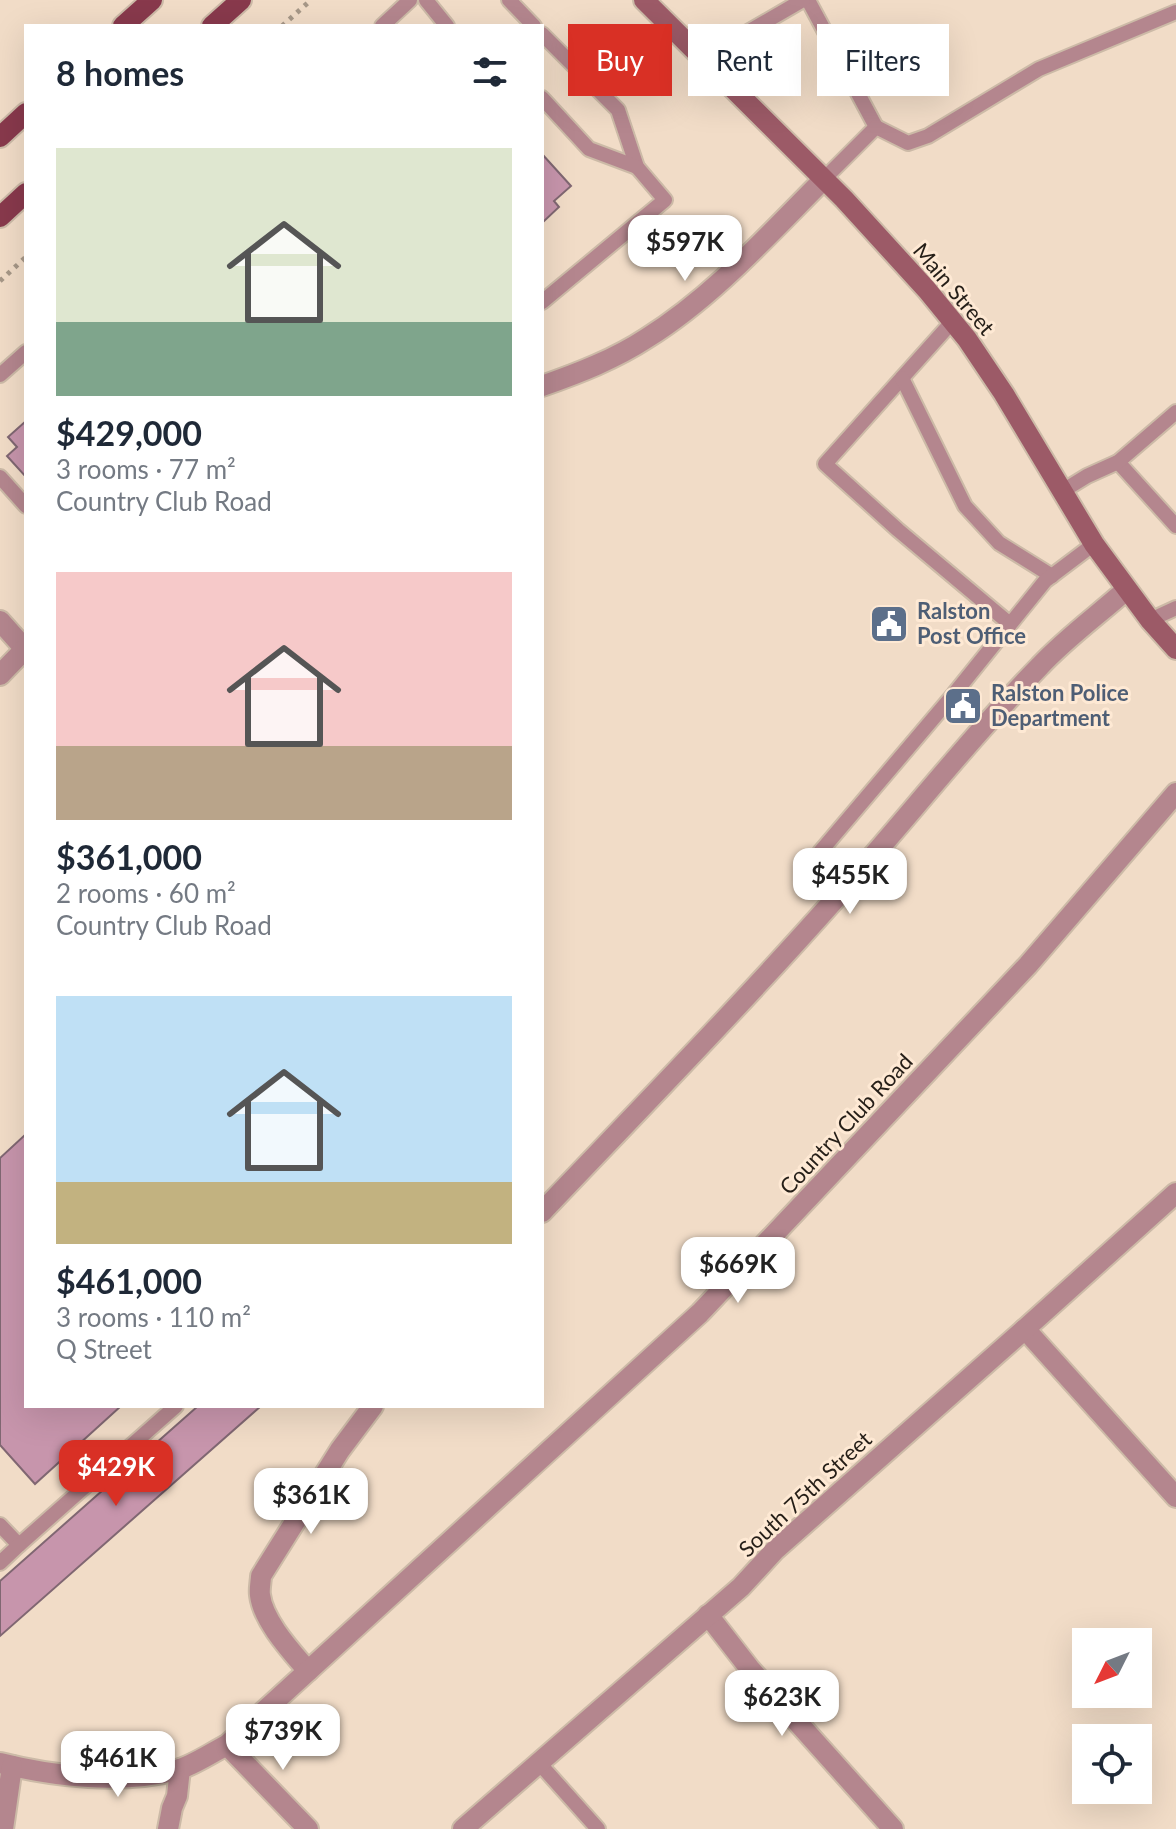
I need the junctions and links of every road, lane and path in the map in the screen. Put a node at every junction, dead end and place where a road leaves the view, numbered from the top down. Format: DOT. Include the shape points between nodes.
graph roads {
  1 [pos="152,0"];
  2 [pos="241,0"];
  3 [pos="311,0"];
  4 [pos="410,0"];
  5 [pos="426,0"];
  6 [pos="509,0"];
  7 [pos="644,0"];
  8 [pos="805,0"];
  9 [pos="1176,12"];
  10 [pos="125,24"];
  11 [pos="214,24"];
  12 [pos="284,24"];
  13 [pos="384,24"];
  14 [pos="445,24"];
  15 [pos="532,24"];
  16 [pos="763,24"];
  17 [pos="544,36"];
  18 [pos="688,43"];
  19 [pos="741,96"];
  20 [pos="544,100"];
  21 [pos="24,115"];
  22 [pos="876,127"];
  23 [pos="0,137"];
  24 [pos="637,167"];
  25 [pos="824,179"];
  26 [pos="24,195"];
  27 [pos="0,217"];
  28 [pos="24,259"];
  29 [pos="0,281"];
  30 [pos="544,300"];
  31 [pos="952,322"];
  32 [pos="24,354"];
  33 [pos="0,375"];
  34 [pos="902,378"];
  35 [pos="544,385"];
  36 [pos="1176,412"];
  37 [pos="1118,462"];
  38 [pos="0,477"];
  39 [pos="1061,492"];
  40 [pos="24,504"];
  41 [pos="1176,526"];
  42 [pos="1094,544"];
  43 [pos="1052,576"];
  44 [pos="1126,590"];
  45 [pos="1176,608"];
  46 [pos="1150,620"];
  47 [pos="0,621"];
  48 [pos="1010,624"];
  49 [pos="24,647"];
  50 [pos="1176,649"];
  51 [pos="24,651"];
  52 [pos="0,675"];
  53 [pos="1176,793"];
  54 [pos="820,852"];
  55 [pos="1176,1193"];
  56 [pos="544,1210"];
  57 [pos="1025,1329"];
  58 [pos="174,1408"];
  59 [pos="372,1408"];
  60 [pos="1176,1497"];
  61 [pos="0,1525"];
  62 [pos="19,1545"];
  63 [pos="0,1563"];
  64 [pos="708,1615"];
  65 [pos="308,1671"];
  66 [pos="227,1745"];
  67 [pos="539,1763"];
  68 [pos="6,1764"];
  69 [pos="180,1769"];
  70 [pos="3,1829"];
  71 [pos="168,1829"];
  72 [pos="308,1829"];
  73 [pos="463,1829"];
  74 [pos="598,1829"];
  75 [pos="893,1829"];
  1 -- 10 [label="main road"];
  2 -- 11 [label="main road"];
  3 -- 12 [label="path"];
  4 -- 13 [label="lane"];
  5 -- 14 [label="lane"];
  6 -- 15 [label="lane"];
  7 -- 18 [label="main road, Main Street"];
  8 -- 16 [label="lane"];
  8 -- 22 [label="lane"];
  9 -- 22 [label="lane" via="1039,69 928,136 908,143"];
  17 -- 24 [label="lane" via="618,110"];
  19 -- 25 [label="main road, Main Street"];
  20 -- 24 [label="lane" via="589,149"];
  21 -- 23 [label="main road"];
  22 -- 25 [label="lane"];
  24 -- 30 [label="lane" via="665,200"];
  25 -- 31 [label="main road, Main Street"];
  25 -- 35 [label="street" via="675,319 608,360"];
  26 -- 27 [label="main road"];
  28 -- 29 [label="path"];
  31 -- 34 [label="lane"];
  31 -- 39 [label="main road, Main Street" via="1004,394"];
  32 -- 33 [label="lane"];
  34 -- 43 [label="lane" via="965,506 999,543"];
  34 -- 48 [label="lane" via="825,464"];
  36 -- 37 [label="lane"];
  37 -- 39 [label="lane"];
  37 -- 41 [label="lane"];
  38 -- 40 [label="lane"];
  39 -- 42 [label="main road, Main Street"];
  42 -- 43 [label="lane"];
  42 -- 44 [label="main road, Main Street"];
  43 -- 48 [label="lane"];
  44 -- 46 [label="main road, Main Street"];
  44 -- 56 [label="street" via="1041,664 768,974"];
  45 -- 46 [label="lane"];
  46 -- 50 [label="main road, Main Street"];
  47 -- 49 [label="street"];
  48 -- 54 [label="lane"];
  51 -- 52 [label="street"];
  53 -- 65 [label="street, Country Club Road" via="1028,965 700,1313"];
  55 -- 57 [label="street, South 75th Street"];
  57 -- 60 [label="street"];
  57 -- 64 [label="street, South 75th Street"];
  58 -- 62 [label="lane"];
  59 -- 65 [label="street" via="261,1576 267,1614"];
  61 -- 62 [label="lane"];
  62 -- 63 [label="lane"];
  64 -- 67 [label="street, South 75th Street"];
  64 -- 75 [label="street"];
  65 -- 66 [label="street, Country Club Road"];
  66 -- 69 [label="street, Country Club Road"];
  66 -- 72 [label="street"];
  67 -- 73 [label="street, South 75th Street"];
  67 -- 74 [label="lane"];
  68 -- 69 [label="street, Country Club Road" via="70,1775 136,1777"];
  68 -- 70 [label="street"];
  69 -- 71 [label="street"];
}
